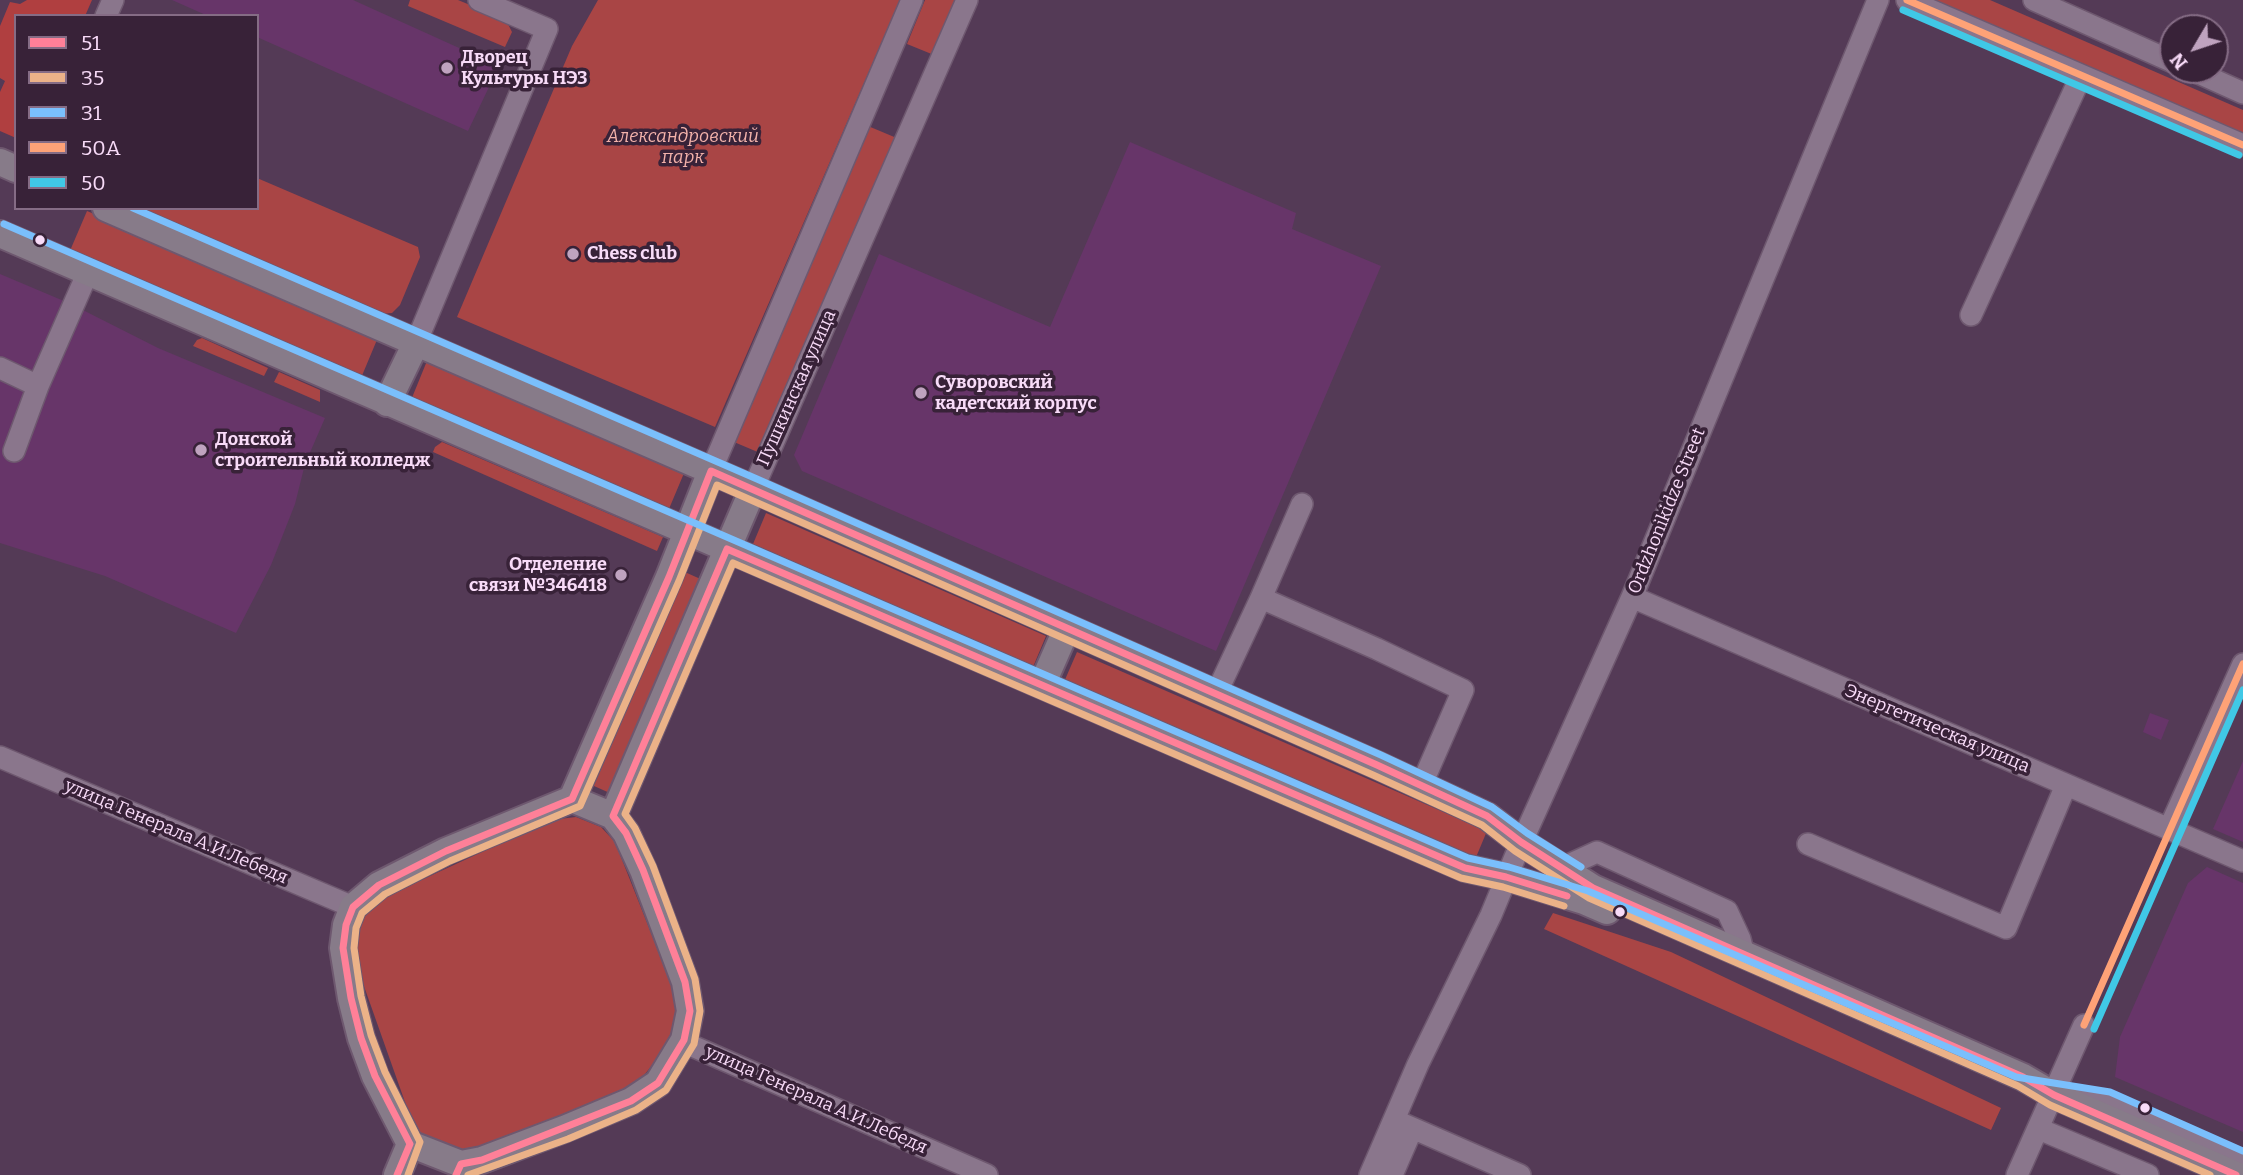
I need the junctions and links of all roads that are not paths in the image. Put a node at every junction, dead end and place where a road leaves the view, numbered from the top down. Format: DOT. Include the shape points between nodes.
graph roads {
  1 [pos="479,0"];
  2 [pos="912,0"];
  3 [pos="967,0"];
  4 [pos="1878,0"];
  5 [pos="1907,0"];
  6 [pos="2034,0"];
  7 [pos="2159,56"];
  8 [pos="2081,76"];
  9 [pos="2223,84"];
  10 [pos="2243,93"];
  11 [pos="2243,145"];
  12 [pos="111,210"];
  13 [pos="0,234"];
  14 [pos="88,272"];
  15 [pos="1971,315"];
  16 [pos="416,343"];
  17 [pos="0,368"];
  18 [pos="38,386"];
  19 [pos="387,403"];
  20 [pos="14,451"];
  21 [pos="711,471"];
  22 [pos="753,489"];
  23 [pos="1302,504"];
  24 [pos="687,533"];
  25 [pos="727,549"];
  26 [pos="1632,597"];
  27 [pos="1261,598"];
  28 [pos="1067,628"];
  29 [pos="2243,664"];
  30 [pos="1042,685"];
  31 [pos="1216,694"];
  32 [pos="0,757"];
  33 [pos="2067,785"];
  34 [pos="1421,786"];
  35 [pos="572,799"];
  36 [pos="613,816"];
  37 [pos="2169,829"];
  38 [pos="1521,842"];
  39 [pos="1808,844"];
  40 [pos="2243,861"];
  41 [pos="1506,877"];
  42 [pos="353,907"];
  43 [pos="2084,1025"];
  44 [pos="683,1042"];
  45 [pos="2054,1096"];
  46 [pos="1403,1124"];
  47 [pos="2039,1129"];
  48 [pos="410,1143"];
  49 [pos="2243,1162"];
  50 [pos="459,1170"];
  51 [pos="397,1175"];
  52 [pos="987,1175"];
  53 [pos="1370,1175"];
  54 [pos="1392,1175"];
  55 [pos="1520,1175"];
  56 [pos="2017,1175"];
  57 [pos="2148,1175"];
  58 [pos="2236,1175"];
  1 -- 16 [label="street" via="547,29"];
  2 -- 21 [label="street"];
  3 -- 22 [label="street, Пушкинская улица"];
  4 -- 26 [label="street, Ordzhonikidze Street"];
  5 -- 8 [label="street"];
  6 -- 7 [label="street"];
  8 -- 11 [label="street"];
  8 -- 15 [label="street"];
  9 -- 10 [label="street"];
  12 -- 16 [label="main road"];
  13 -- 14 [label="main road"];
  14 -- 18 [label="street"];
  14 -- 19 [label="main road"];
  16 -- 19 [label="main road"];
  16 -- 21 [label="main road"];
  17 -- 18 [label="street"];
  18 -- 20 [label="street"];
  19 -- 24 [label="main road"];
  21 -- 22 [label="main road"];
  21 -- 24 [label="main road"];
  22 -- 25 [label="main road, Пушкинская улица"];
  22 -- 28 [label="main road"];
  23 -- 27 [label="street"];
  24 -- 25 [label="main road"];
  24 -- 35 [label="main road"];
  25 -- 30 [label="main road"];
  25 -- 36 [label="main road, Пушкинская улица"];
  26 -- 33 [label="street, Энергетическая улица"];
  26 -- 38 [label="street, Ordzhonikidze Street"];
  27 -- 31 [label="street"];
  27 -- 34 [label="street" via="1464,690"];
  28 -- 30 [label="main road"];
  28 -- 31 [label="main road"];
  29 -- 37 [label="street"];
  30 -- 41 [label="main road" via="1465,868"];
  31 -- 34 [label="main road"];
  32 -- 42 [label="street, улица Генерала А.И.Лебедя"];
  33 -- 37 [label="street, Энергетическая улица"];
  33 -- 39 [label="street" via="2006,928"];
  34 -- 38 [label="main road" via="1486,816"];
  35 -- 36 [label="main road"];
  35 -- 42 [label="main road" via="446,851 379,885"];
  36 -- 44 [label="main road" via="643,870 685,982 690,1011"];
  37 -- 40 [label="street, Энергетическая улица"];
  38 -- 41 [label="street, Ordzhonikidze Street"];
  38 -- 45 [label="main road" via="1592,888 2023,1077"];
  41 -- 45 [label="main road" via="1584,901 2013,1087"];
  41 -- 46 [label="street, Ordzhonikidze Street"];
  42 -- 48 [label="main road" via="343,948 351,998 375,1076"];
  43 -- 45 [label="street"];
  44 -- 50 [label="main road" via="658,1083 631,1101"];
  44 -- 52 [label="street, улица Генерала А.И.Лебедя"];
  45 -- 47 [label="street"];
  45 -- 49 [label="street" via="2107,1101"];
  45 -- 58 [label="main road"];
  46 -- 53 [label="street"];
  46 -- 54 [label="street"];
  46 -- 55 [label="street"];
  47 -- 56 [label="street"];
  47 -- 57 [label="street"];
  48 -- 50 [label="main road"];
  48 -- 51 [label="main road"];
}
